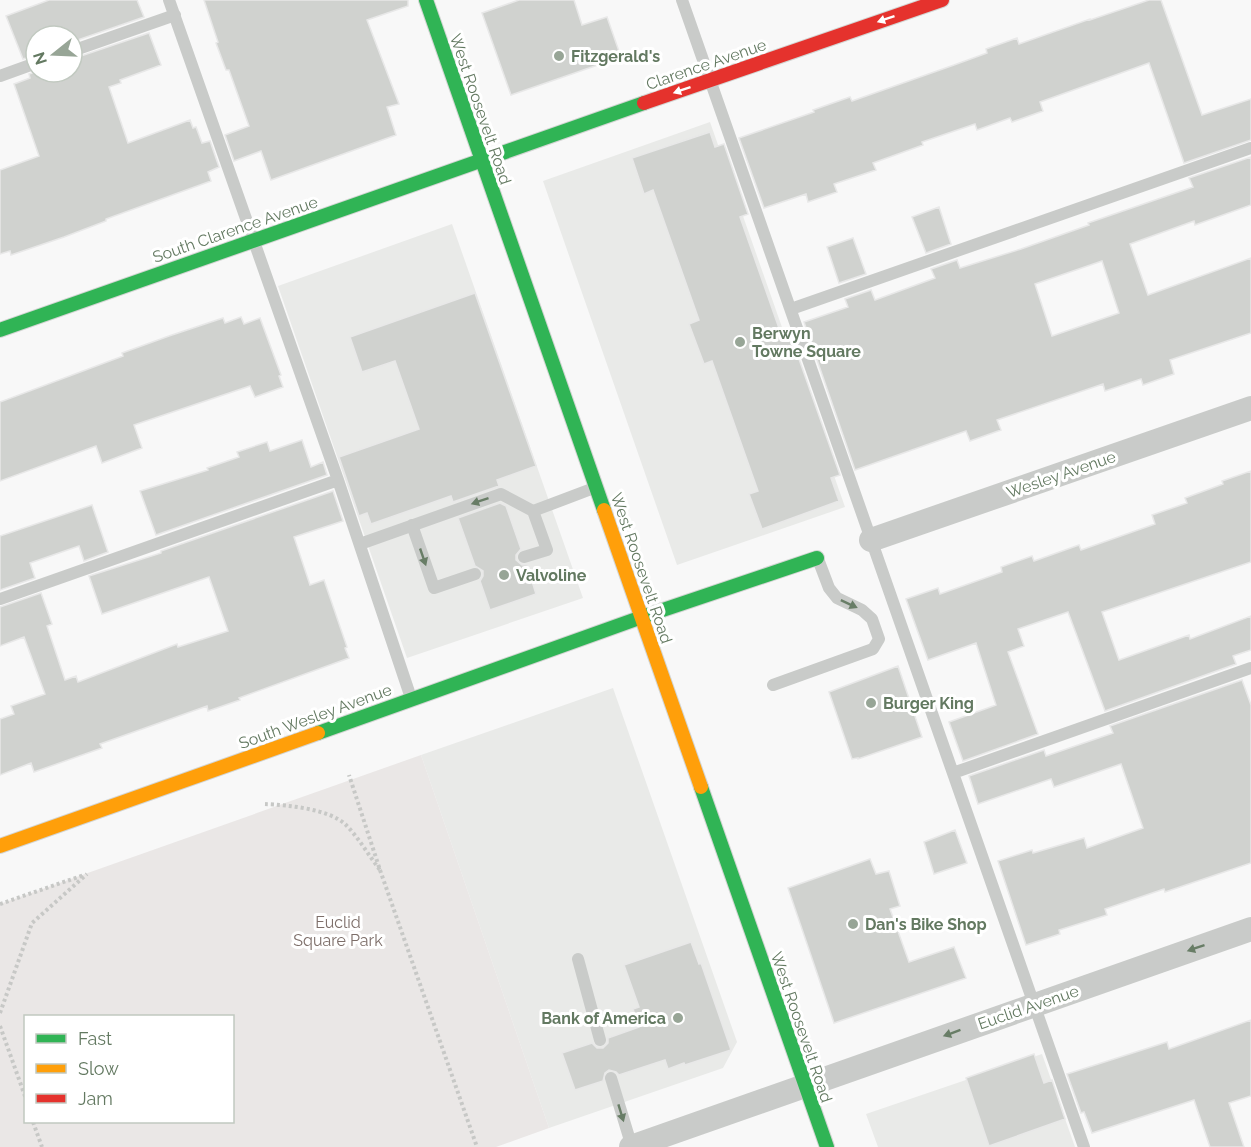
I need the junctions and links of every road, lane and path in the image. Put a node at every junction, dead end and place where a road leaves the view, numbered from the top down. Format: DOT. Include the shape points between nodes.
graph roads {
  1 [pos="170,0"];
  2 [pos="426,0"];
  3 [pos="682,0"];
  4 [pos="942,0"];
  5 [pos="175,15"];
  6 [pos="84,47"];
  7 [pos="24,67"];
  8 [pos="0,76"];
  9 [pos="711,80"];
  10 [pos="1251,148"];
  11 [pos="482,159"];
  12 [pos="254,240"];
  13 [pos="791,309"];
  14 [pos="0,330"];
  15 [pos="1251,408"];
  16 [pos="338,480"];
  17 [pos="596,487"];
  18 [pos="533,511"];
  19 [pos="412,525"];
  20 [pos="872,540"];
  21 [pos="360,544"];
  22 [pos="524,557"];
  23 [pos="817,558"];
  24 [pos="475,574"];
  25 [pos="0,599"];
  26 [pos="642,617"];
  27 [pos="1251,668"];
  28 [pos="773,685"];
  29 [pos="412,699"];
  30 [pos="953,773"];
  31 [pos="349,776"];
  32 [pos="266,804"];
  33 [pos="0,846"];
  34 [pos="380,870"];
  35 [pos="0,904"];
  36 [pos="1251,928"];
  37 [pos="578,959"];
  38 [pos="1034,1004"];
  39 [pos="0,1013"];
  40 [pos="0,1026"];
  41 [pos="600,1040"];
  42 [pos="611,1078"];
  43 [pos="806,1085"];
  44 [pos="24,1093"];
  45 [pos="33,1123"];
  46 [pos="42,1147"];
  47 [pos="477,1147"];
  48 [pos="632,1147"];
  49 [pos="827,1147"];
  50 [pos="1084,1147"];
  1 -- 5 [label="lane"];
  2 -- 11 [label="street, West Roosevelt Road"];
  3 -- 9 [label="lane"];
  4 -- 9 [label="street, Clarence Avenue, one-way"];
  5 -- 6 [label="lane"];
  5 -- 12 [label="lane"];
  7 -- 8 [label="lane"];
  9 -- 11 [label="street, Clarence Avenue, one-way"];
  9 -- 13 [label="lane"];
  10 -- 13 [label="lane"];
  11 -- 12 [label="street, South Clarence Avenue"];
  11 -- 17 [label="street, West Roosevelt Road"];
  12 -- 14 [label="street, South Clarence Avenue"];
  12 -- 16 [label="lane"];
  13 -- 20 [label="lane"];
  15 -- 20 [label="street, Wesley Avenue"];
  16 -- 21 [label="lane"];
  16 -- 25 [label="lane"];
  17 -- 18 [label="lane"];
  17 -- 26 [label="street, West Roosevelt Road"];
  18 -- 19 [label="lane, one-way" via="501,494"];
  18 -- 22 [label="lane" via="547,550"];
  19 -- 21 [label="lane"];
  19 -- 24 [label="lane, one-way" via="434,588"];
  20 -- 30 [label="lane"];
  21 -- 29 [label="lane"];
  23 -- 26 [label="street"];
  23 -- 28 [label="lane, one-way" via="829,588 837,598 872,619 879,639 873,649"];
  26 -- 29 [label="street, South Wesley Avenue"];
  26 -- 43 [label="street, West Roosevelt Road"];
  27 -- 30 [label="lane"];
  29 -- 33 [label="street, South Wesley Avenue"];
  30 -- 38 [label="lane"];
  31 -- 34 [label="path"];
  32 -- 34 [label="path" via="318,811 345,824"];
  34 -- 47 [label="path"];
  35 -- 39 [label="path" via="87,874 32,923"];
  36 -- 38 [label="street, Euclid Avenue, one-way"];
  37 -- 41 [label="lane"];
  38 -- 43 [label="street, Euclid Avenue, one-way"];
  38 -- 50 [label="lane"];
  40 -- 44 [label="path"];
  42 -- 48 [label="lane, one-way"];
  43 -- 48 [label="street, Euclid Avenue"];
  43 -- 49 [label="street, West Roosevelt Road"];
  45 -- 46 [label="path"];
}
